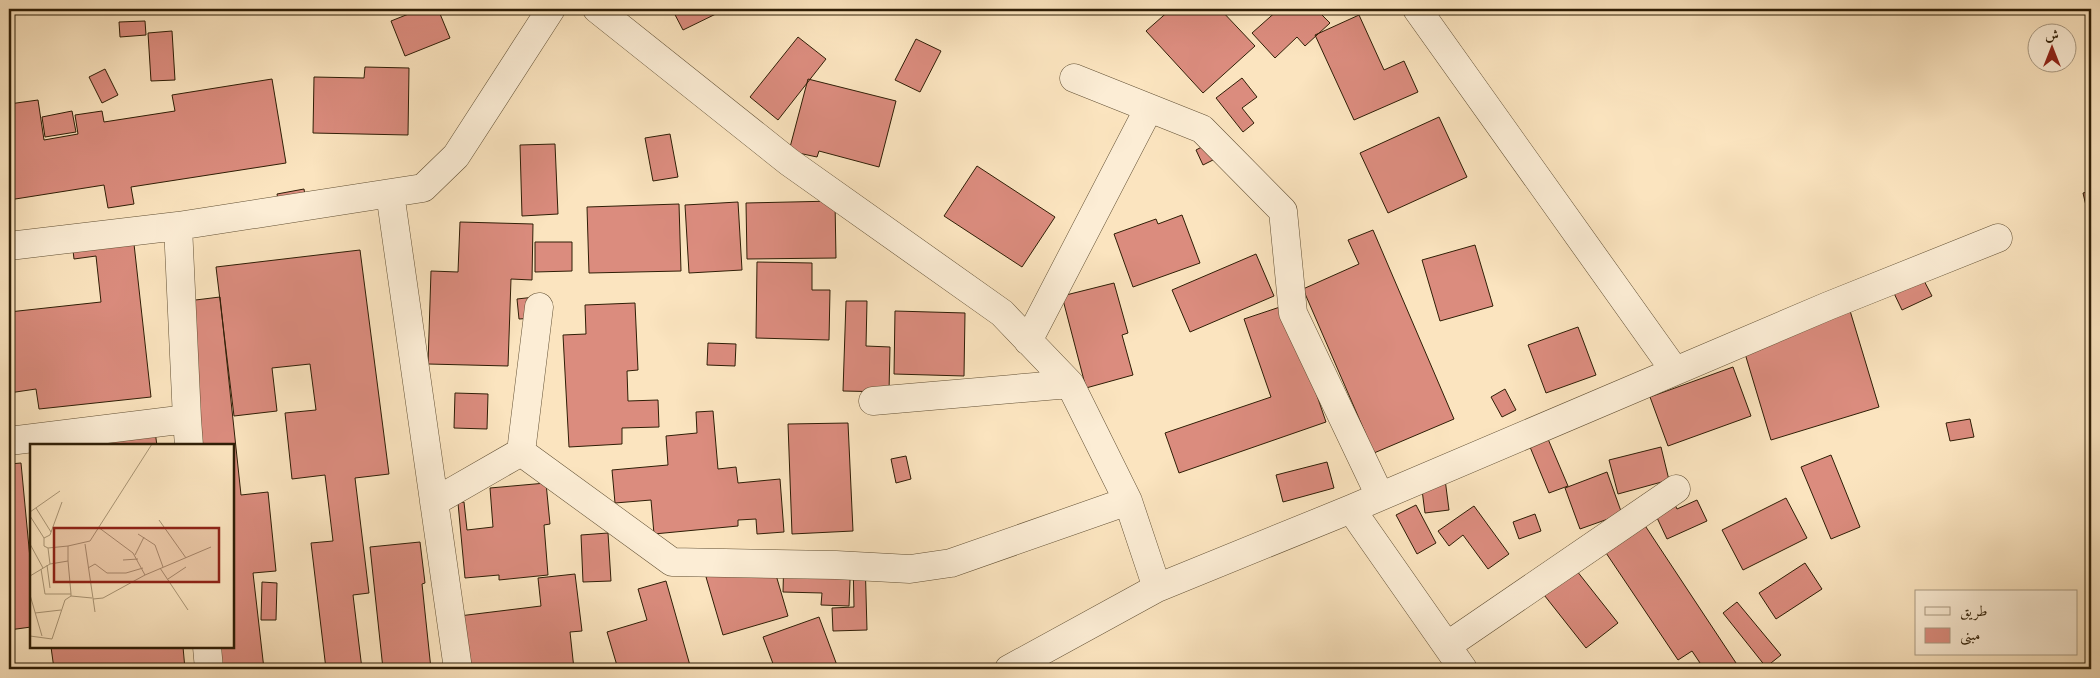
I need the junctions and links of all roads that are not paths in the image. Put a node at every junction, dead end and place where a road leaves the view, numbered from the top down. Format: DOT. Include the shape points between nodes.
graph roads {
  1 [pos="551,9"];
  2 [pos="597,9"];
  3 [pos="1417,9"];
  4 [pos="1074,78"];
  5 [pos="1149,108"];
  6 [pos="390,193"];
  7 [pos="178,226"];
  8 [pos="1998,238"];
  9 [pos="9,246"];
  10 [pos="539,308"];
  11 [pos="1028,341"];
  12 [pos="1675,371"];
  13 [pos="1070,384"];
  14 [pos="873,401"];
  15 [pos="188,432"];
  16 [pos="9,441"];
  17 [pos="522,452"];
  18 [pos="1676,489"];
  19 [pos="1380,496"];
  20 [pos="1128,501"];
  21 [pos="434,502"];
  22 [pos="1351,509"];
  23 [pos="1157,588"];
  24 [pos="1448,645"];
  25 [pos="207,648"];
  26 [pos="209,669"];
  27 [pos="458,669"];
  28 [pos="1009,669"];
  29 [pos="1463,669"];
  1 -- 6 [label="street" via="456,156 423,188"];
  2 -- 11 [label="street" via="789,162 1002,313"];
  3 -- 12 [label="street"];
  4 -- 5 [label="street"];
  5 -- 11 [label="street"];
  5 -- 19 [label="street" via="1202,129 1283,211 1293,313"];
  6 -- 7 [label="street"];
  6 -- 21 [label="street"];
  7 -- 9 [label="street"];
  7 -- 15 [label="street"];
  8 -- 12 [label="street"];
  10 -- 17 [label="street"];
  11 -- 13 [label="street"];
  12 -- 19 [label="street"];
  13 -- 14 [label="street"];
  13 -- 20 [label="street"];
  15 -- 16 [label="street"];
  17 -- 20 [label="street" via="672,562 910,569 951,563"];
  17 -- 21 [label="street"];
  18 -- 24 [label="street"];
  19 -- 22 [label="street"];
  20 -- 23 [label="street"];
  21 -- 27 [label="street"];
  22 -- 23 [label="street"];
  22 -- 24 [label="street"];
  23 -- 28 [label="street"];
  24 -- 29 [label="street"];
  25 -- 26 [label="street"];
}
